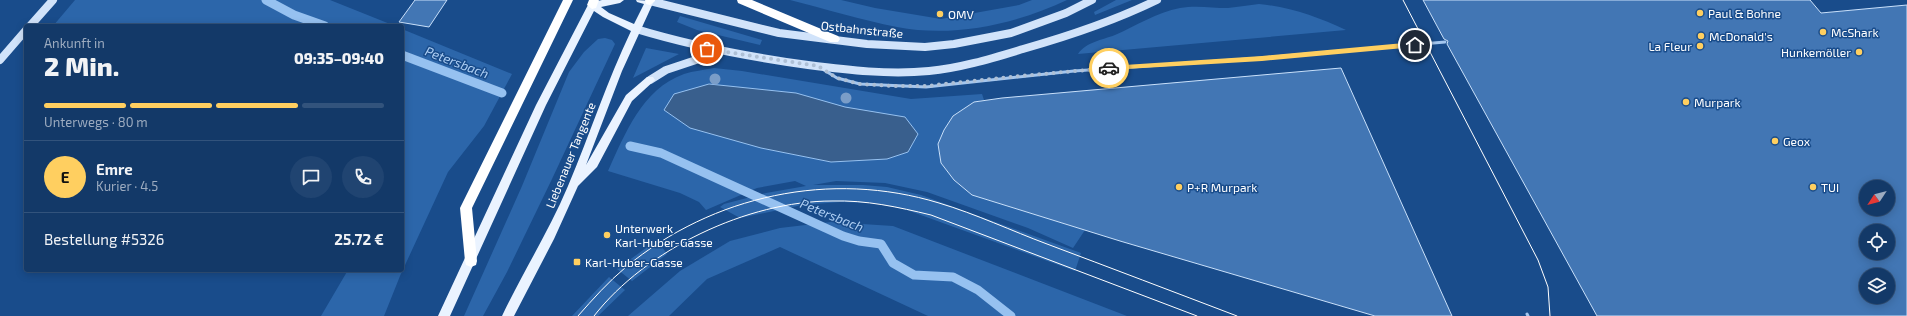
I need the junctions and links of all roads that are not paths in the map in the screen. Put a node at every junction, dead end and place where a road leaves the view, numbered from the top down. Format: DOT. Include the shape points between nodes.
graph roads {
  1 [pos="53,0"];
  2 [pos="568,0"];
  3 [pos="620,0"];
  4 [pos="647,0"];
  5 [pos="742,0"];
  6 [pos="1092,0"];
  7 [pos="1158,0"];
  8 [pos="593,2"];
  9 [pos="32,24"];
  10 [pos="636,29"];
  11 [pos="24,32"];
  12 [pos="834,39"];
  13 [pos="1445,42"];
  14 [pos="720,52"];
  15 [pos="0,60"];
  16 [pos="818,66"];
  17 [pos="650,80"];
  18 [pos="573,186"];
  19 [pos="471,262"];
  20 [pos="444,316"];
  21 [pos="508,316"];
  1 -- 9 [label="main road"];
  2 -- 19 [label="highway" via="466,208"];
  3 -- 8 [label="main road"];
  4 -- 10 [label="main road, Liebenauer Tangente"];
  4 -- 12 [label="main road, Ostbahnstraße" via="772,32"];
  5 -- 12 [label="highway"];
  6 -- 12 [label="main road, Ostbahnstraße" via="1077,9 1022,31 987,40 908,46"];
  7 -- 16 [label="main road" via="1084,32 980,62 916,72 873,72"];
  8 -- 10 [label="main road" via="606,15"];
  8 -- 19 [label="main road" via="541,104"];
  10 -- 14 [label="main road"];
  10 -- 18 [label="main road, Liebenauer Tangente"];
  11 -- 15 [label="main road"];
  13 -- 16 [label="lane, bridge" via="1100,69 926,86 860,84 837,78"];
  14 -- 16 [label="main road"];
  14 -- 17 [label="main road" via="666,70"];
  17 -- 18 [label="main road" via="629,98 593,164"];
  18 -- 21 [label="main road, Liebenauer Tangente"];
  19 -- 20 [label="main road"];
}
